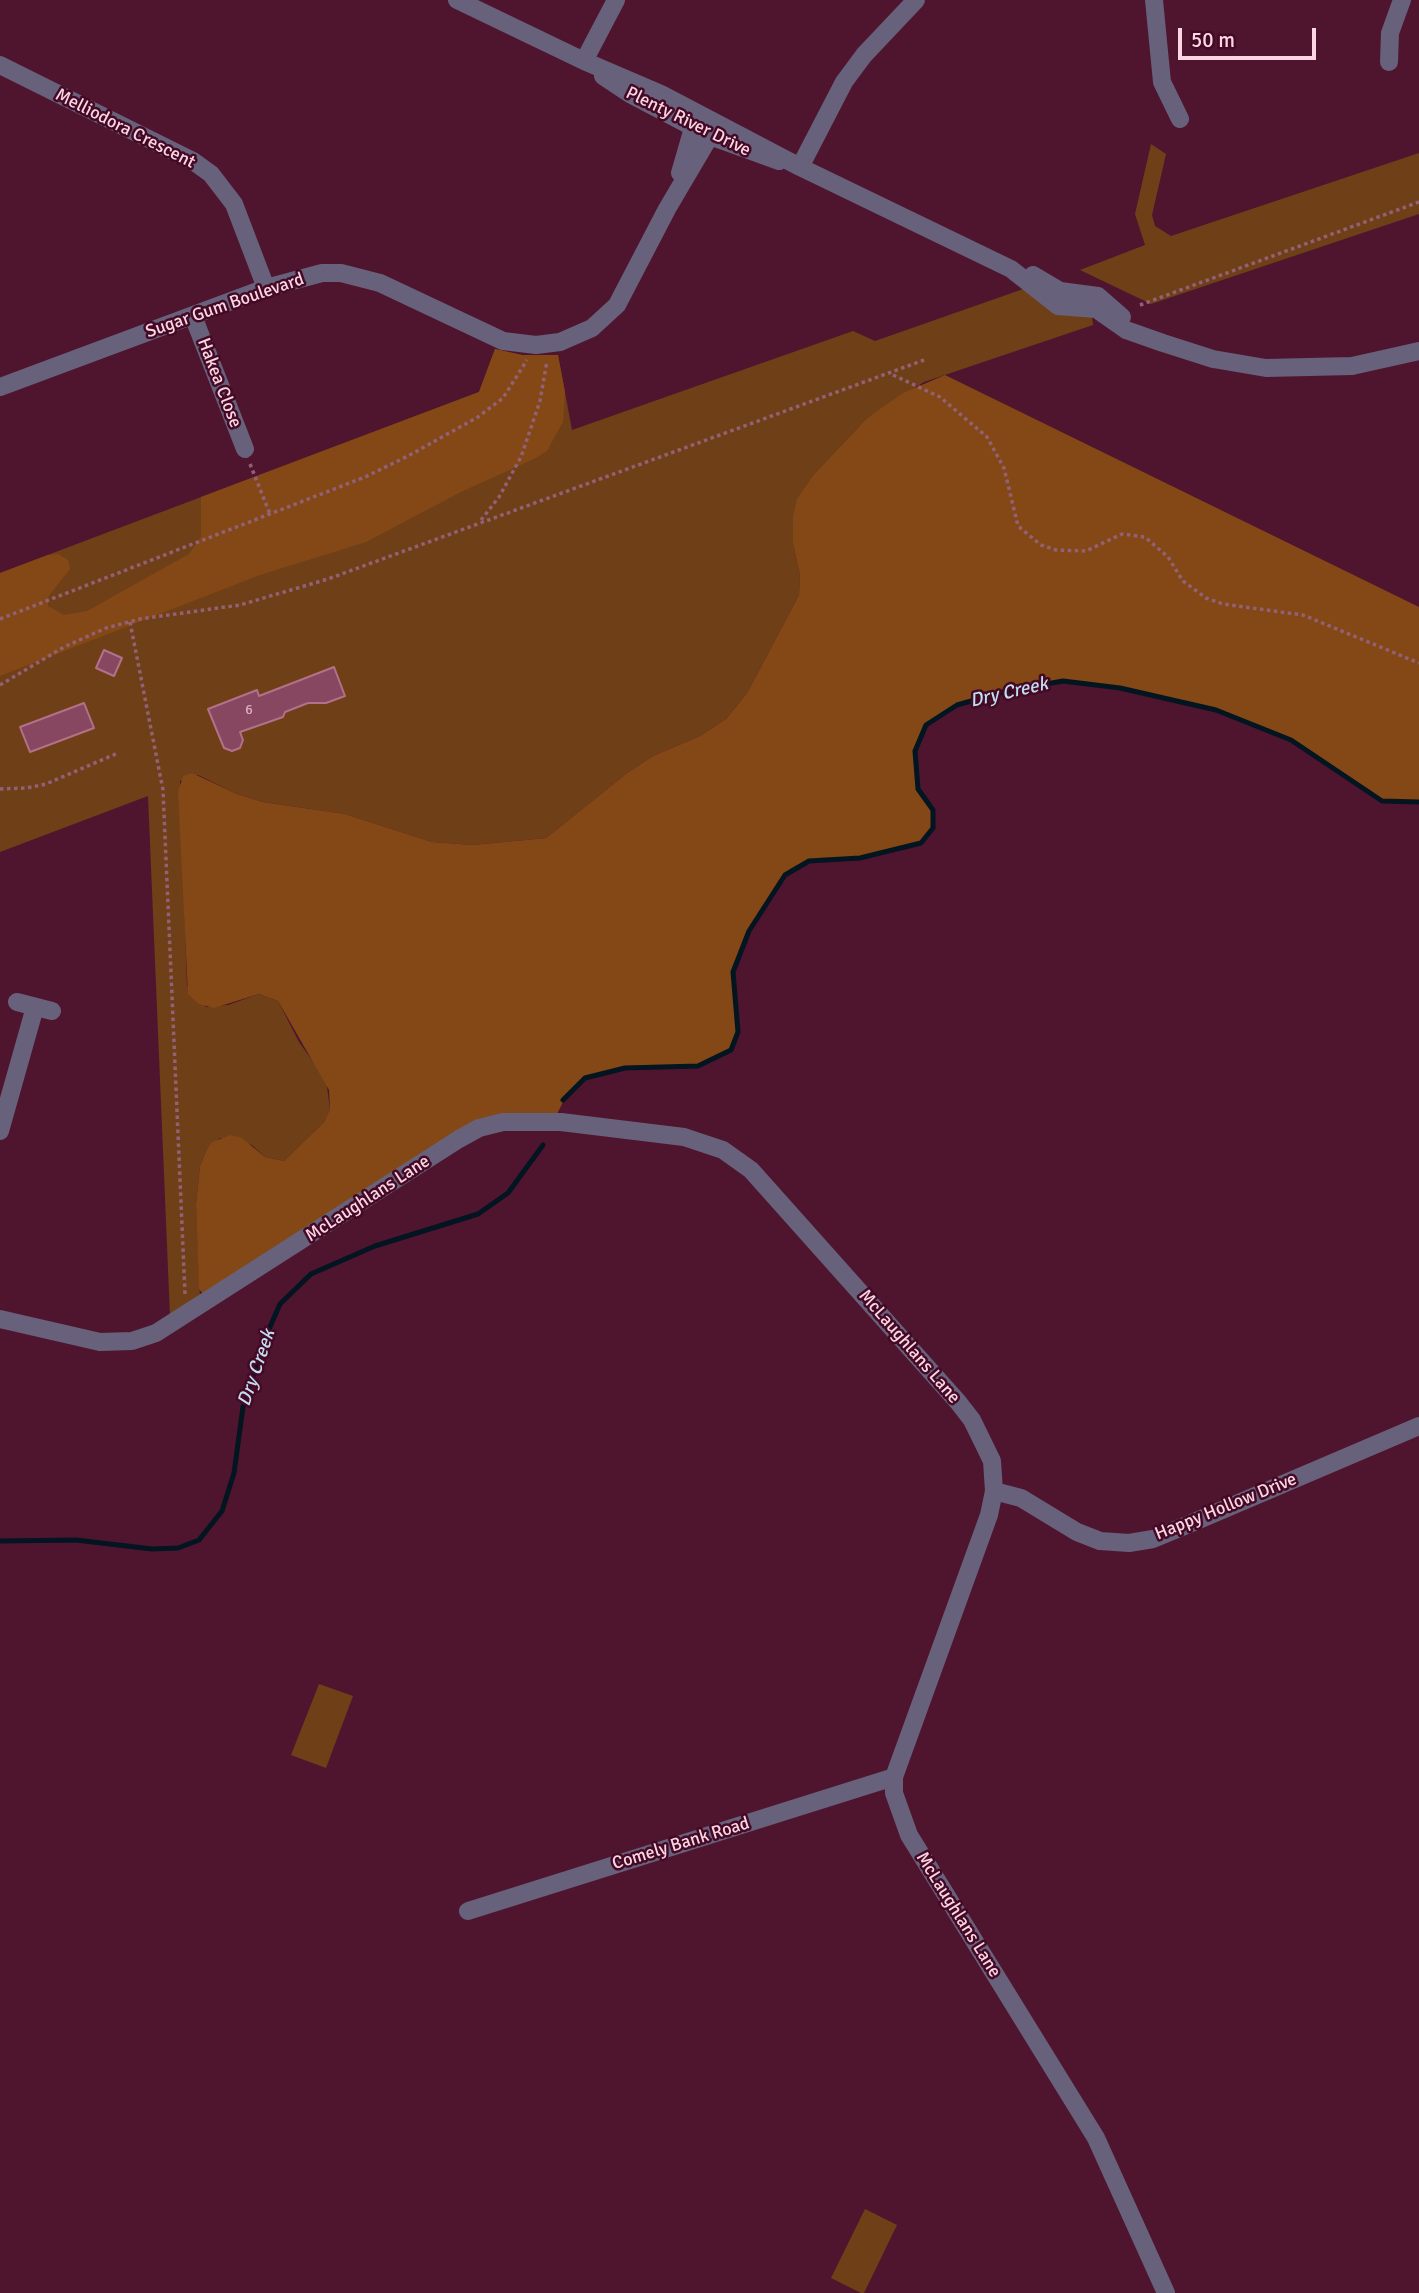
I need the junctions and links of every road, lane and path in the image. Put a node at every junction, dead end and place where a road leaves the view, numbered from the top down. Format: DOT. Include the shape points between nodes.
graph roads {
  1 [pos="457,0"];
  2 [pos="616,0"];
  3 [pos="916,0"];
  4 [pos="1154,0"];
  5 [pos="1402,0"];
  6 [pos="584,61"];
  7 [pos="1389,62"];
  8 [pos="0,65"];
  9 [pos="709,118"];
  10 [pos="1180,119"];
  11 [pos="693,128"];
  12 [pos="710,136"];
  13 [pos="800,167"];
  14 [pos="1419,202"];
  15 [pos="667,209"];
  16 [pos="266,288"];
  17 [pos="1140,305"];
  18 [pos="193,316"];
  19 [pos="542,345"];
  20 [pos="1419,351"];
  21 [pos="924,360"];
  22 [pos="891,374"];
  23 [pos="0,387"];
  24 [pos="245,449"];
  25 [pos="270,514"];
  26 [pos="480,522"];
  27 [pos="0,619"];
  28 [pos="131,622"];
  29 [pos="1419,663"];
  30 [pos="0,685"];
  31 [pos="118,752"];
  32 [pos="0,789"];
  33 [pos="34,1007"];
  34 [pos="0,1131"];
  35 [pos="189,1314"];
  36 [pos="0,1319"];
  37 [pos="1419,1426"];
  38 [pos="994,1491"];
  39 [pos="894,1777"];
  40 [pos="468,1911"];
  41 [pos="1166,2293"];
  1 -- 6 [label="street, Plenty River Drive"];
  2 -- 6 [label="street"];
  3 -- 13 [label="street" via="854,68"];
  4 -- 10 [label="street" via="1163,82"];
  5 -- 7 [label="street" via="1390,33"];
  6 -- 9 [label="street, Plenty River Drive"];
  6 -- 11 [label="street, Plenty River Drive" via="630,94"];
  8 -- 16 [label="street, Melliodora Crescent" via="211,174 234,204"];
  9 -- 11 [label="street"];
  9 -- 12 [label="street"];
  9 -- 13 [label="street, Plenty River Drive"];
  11 -- 12 [label="street, Plenty River Drive"];
  11 -- 15 [label="street"];
  12 -- 13 [label="street, Plenty River Drive"];
  12 -- 15 [label="street"];
  13 -- 20 [label="street, Plenty River Drive" via="1011,269 1058,306 1096,309 1126,330 1213,359 1266,368 1352,366"];
  14 -- 17 [label="path"];
  15 -- 19 [label="street" via="617,305 592,328"];
  16 -- 18 [label="street, Sugar Gum Boulevard"];
  16 -- 19 [label="street, Sugar Gum Boulevard" via="322,273 361,277 503,341"];
  18 -- 23 [label="street, Sugar Gum Boulevard"];
  18 -- 24 [label="street, Hakea Close"];
  19 -- 25 [label="path" via="503,398 478,417 365,477"];
  19 -- 26 [label="path" via="540,401 520,457"];
  21 -- 22 [label="path"];
  22 -- 26 [label="path"];
  22 -- 29 [label="path" via="940,397 988,437 999,453 1018,526 1041,545 1086,551 1122,534 1145,537 1168,557 1183,581 1206,598 1303,615"];
  24 -- 25 [label="path"];
  25 -- 27 [label="path"];
  26 -- 28 [label="path" via="405,553 273,596"];
  28 -- 30 [label="path" via="64,647"];
  28 -- 35 [label="path" via="163,790 184,1290"];
  31 -- 32 [label="path" via="47,784"];
  33 -- 34 [label="street"];
  35 -- 36 [label="street, McLaughlans Lane" via="156,1333 116,1343 74,1339"];
  35 -- 38 [label="street, McLaughlans Lane" via="479,1128 524,1120 695,1139 723,1150 751,1170 958,1402 992,1461"];
  37 -- 38 [label="street, Happy Hollow Drive" via="1153,1539 1100,1541 1021,1498"];
  38 -- 39 [label="street, McLaughlans Lane" via="975,1558"];
  39 -- 40 [label="street, Comely Bank Road"];
  39 -- 41 [label="street, McLaughlans Lane" via="894,1793 909,1835 1096,2138"];
}
